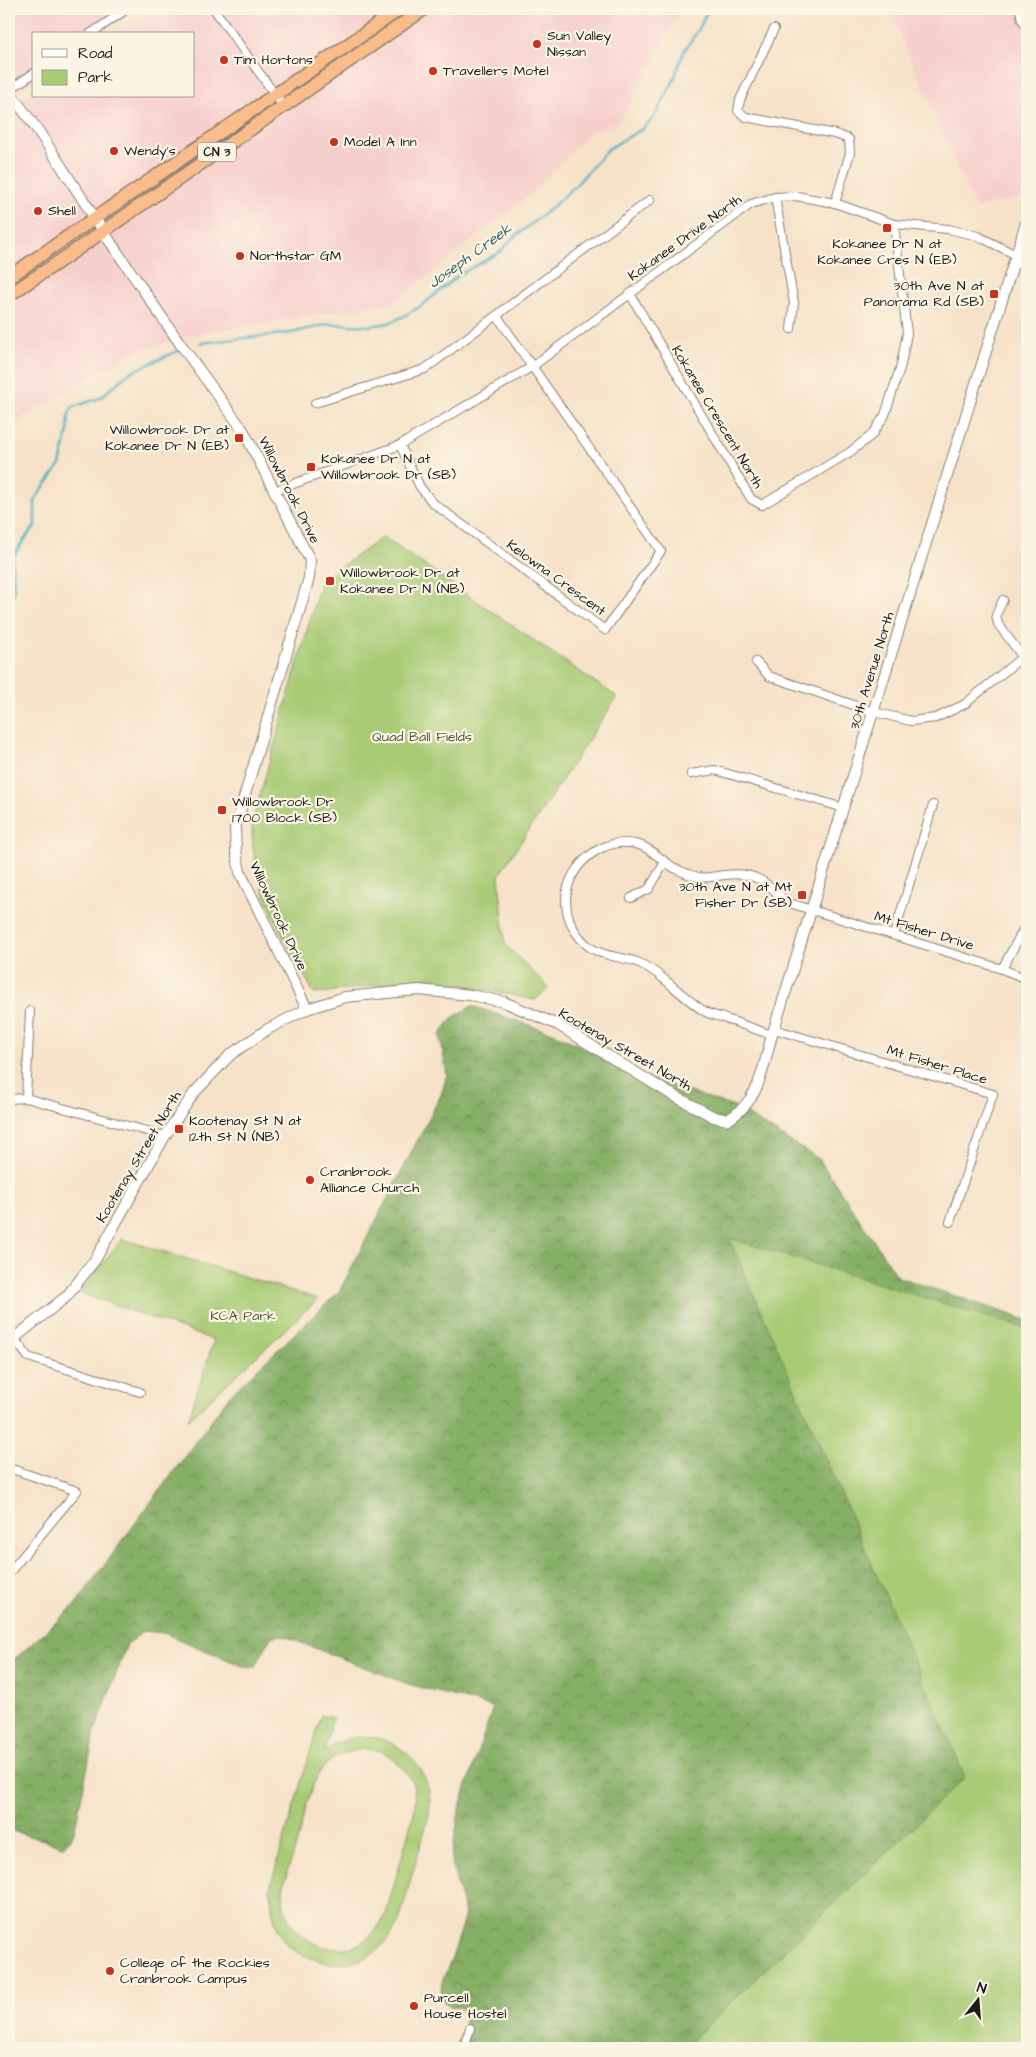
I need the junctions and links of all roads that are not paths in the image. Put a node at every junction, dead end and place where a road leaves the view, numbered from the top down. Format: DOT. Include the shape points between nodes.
graph roads {
  1 [pos="126,9"];
  2 [pos="214,9"];
  3 [pos="400,9"];
  4 [pos="424,9"];
  5 [pos="1020,9"];
  6 [pos="1027,25"];
  7 [pos="774,28"];
  8 [pos="93,32"];
  9 [pos="32,74"];
  10 [pos="9,91"];
  11 [pos="275,95"];
  12 [pos="283,106"];
  13 [pos="775,197"];
  14 [pos="650,200"];
  15 [pos="836,203"];
  16 [pos="96,219"];
  17 [pos="1027,220"];
  18 [pos="894,224"];
  19 [pos="104,231"];
  20 [pos="1015,258"];
  21 [pos="1027,269"];
  22 [pos="9,277"];
  23 [pos="630,294"];
  24 [pos="9,295"];
  25 [pos="497,316"];
  26 [pos="791,329"];
  27 [pos="533,366"];
  28 [pos="315,403"];
  29 [pos="400,445"];
  30 [pos="274,491"];
  31 [pos="1003,600"];
  32 [pos="1025,655"];
  33 [pos="756,662"];
  34 [pos="874,712"];
  35 [pos="690,774"];
  36 [pos="932,805"];
  37 [pos="844,808"];
  38 [pos="665,862"];
  39 [pos="631,898"];
  40 [pos="812,910"];
  41 [pos="1027,923"];
  42 [pos="894,935"];
  43 [pos="1002,969"];
  44 [pos="1027,979"];
  45 [pos="307,1009"];
  46 [pos="30,1011"];
  47 [pos="773,1032"];
  48 [pos="26,1098"];
  49 [pos="9,1099"];
  50 [pos="728,1120"];
  51 [pos="165,1136"];
  52 [pos="950,1222"];
  53 [pos="11,1339"];
  54 [pos="140,1392"];
  55 [pos="9,1468"];
  56 [pos="9,1573"];
  57 [pos="470,2028"];
  58 [pos="464,2048"];
  1 -- 8 [label="street"];
  2 -- 11 [label="street"];
  3 -- 11 [label="highway, CN 3"];
  4 -- 12 [label="highway, CN 3"];
  5 -- 6 [label="street" via="1022,20"];
  7 -- 15 [label="street" via="740,100 738,111 746,117 850,139 850,153"];
  9 -- 10 [label="street"];
  10 -- 16 [label="street, Willowbrook Drive"];
  11 -- 12 [label="street"];
  11 -- 16 [label="highway, CN 3"];
  12 -- 19 [label="highway, CN 3"];
  13 -- 15 [label="street, Kokanee Drive North" via="796,196"];
  13 -- 23 [label="street, Kokanee Drive North" via="751,204"];
  13 -- 26 [label="street" via="794,303"];
  14 -- 25 [label="street"];
  15 -- 18 [label="street, Kokanee Drive North"];
  16 -- 19 [label="street, Willowbrook Drive"];
  16 -- 22 [label="highway, CN 3"];
  17 -- 20 [label="street, 30th Avenue North"];
  18 -- 20 [label="street, Kokanee Drive North" via="948,229 978,236"];
  18 -- 23 [label="street, Kokanee Crescent North" via="907,333 885,415 872,435 850,452 762,505 751,499"];
  19 -- 24 [label="highway, CN 3"];
  19 -- 30 [label="street, Willowbrook Drive" via="243,430"];
  20 -- 21 [label="street, Kokanee Drive North"];
  20 -- 34 [label="street, 30th Avenue North"];
  23 -- 27 [label="street, Kokanee Drive North"];
  25 -- 27 [label="street"];
  25 -- 28 [label="street" via="425,369"];
  27 -- 29 [label="street, Kokanee Drive North"];
  27 -- 29 [label="street, Kelowna Crescent" via="661,551 606,630 433,504 420,487"];
  29 -- 30 [label="street, Kokanee Drive North"];
  30 -- 45 [label="street, Willowbrook Drive" via="310,560 309,578 235,828 236,851 240,872"];
  31 -- 32 [label="street" via="996,615 998,624"];
  32 -- 34 [label="street" via="965,704 936,718 911,721"];
  33 -- 34 [label="street" via="769,676"];
  34 -- 37 [label="street, 30th Avenue North"];
  35 -- 37 [label="street" via="715,770"];
  36 -- 42 [label="street"];
  37 -- 40 [label="street, 30th Avenue North"];
  38 -- 39 [label="street" via="649,889"];
  38 -- 40 [label="street, Mt Fisher Drive" via="684,873 702,878 752,875 767,882 786,902"];
  38 -- 47 [label="street, Mt Fisher Drive" via="641,846 626,843 591,853 578,866 566,896 567,913 575,932 588,946 606,955 636,962 656,973 705,1011"];
  40 -- 42 [label="street, Mt Fisher Drive"];
  40 -- 47 [label="street, 30th Avenue North"];
  41 -- 43 [label="street"];
  42 -- 43 [label="street, Mt Fisher Drive"];
  43 -- 44 [label="street, Mt Fisher Drive"];
  45 -- 50 [label="street, Kootenay Street North" via="344,997 418,990 504,1002 558,1025 669,1093 714,1117"];
  45 -- 51 [label="street, Kootenay Street North" via="268,1029 230,1055 194,1093"];
  46 -- 48 [label="street"];
  47 -- 50 [label="street, 30th Avenue North" via="755,1094 743,1111"];
  47 -- 52 [label="street, Mt Fisher Place" via="993,1094"];
  48 -- 49 [label="street"];
  48 -- 51 [label="street"];
  51 -- 53 [label="street, Kootenay Street North" via="95,1260 67,1296"];
  53 -- 54 [label="street" via="28,1356"];
  55 -- 56 [label="street" via="77,1491"];
  57 -- 58 [label="street"];
}
